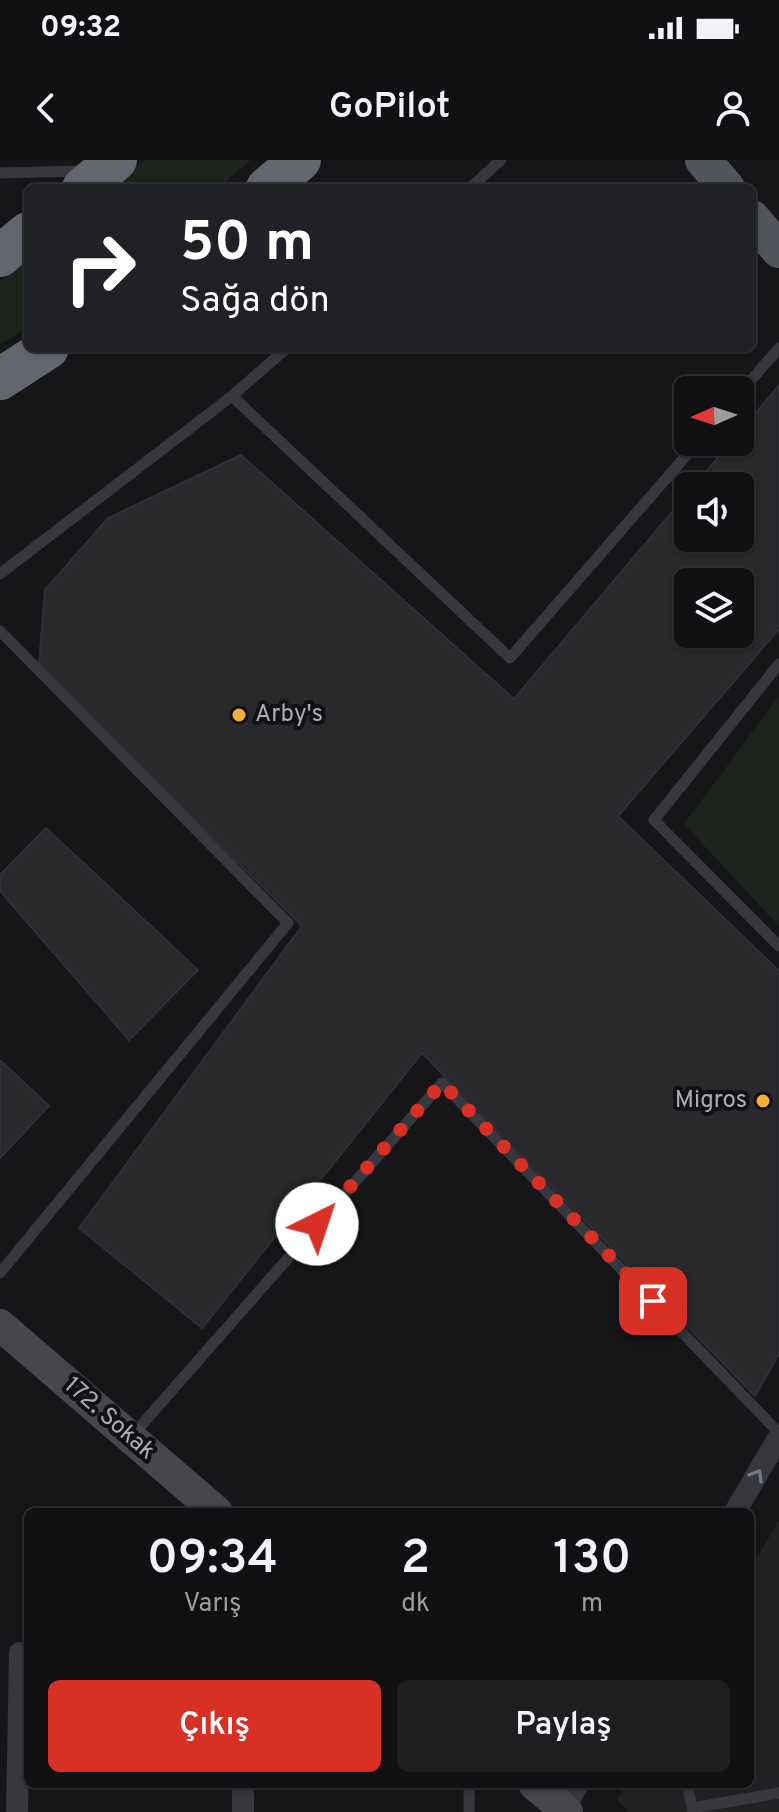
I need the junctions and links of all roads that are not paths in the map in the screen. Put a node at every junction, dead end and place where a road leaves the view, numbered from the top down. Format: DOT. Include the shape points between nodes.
graph roads {
  1 [pos="300,160"];
  2 [pos="501,160"];
  3 [pos="703,160"];
  4 [pos="99,171"];
  5 [pos="0,173"];
  6 [pos="272,184"];
  7 [pos="474,184"];
  8 [pos="724,184"];
  9 [pos="756,223"];
  10 [pos="24,236"];
  11 [pos="779,250"];
  12 [pos="0,256"];
  13 [pos="779,348"];
  14 [pos="42,352"];
  15 [pos="282,352"];
  16 [pos="754,377"];
  17 [pos="0,379"];
  18 [pos="232,396"];
  19 [pos="686,456"];
  20 [pos="0,574"];
  21 [pos="0,631"];
  22 [pos="779,664"];
  23 [pos="779,946"];
  24 [pos="0,1273"];
  25 [pos="0,1325"];
  26 [pos="779,1435"];
  27 [pos="131,1437"];
  28 [pos="212,1508"];
  29 [pos="737,1508"];
  30 [pos="20,1653"];
  31 [pos="243,1788"];
  32 [pos="469,1788"];
  33 [pos="541,1788"];
  34 [pos="688,1788"];
  35 [pos="779,1793"];
  36 [pos="567,1804"];
  37 [pos="693,1810"];
  38 [pos="17,1812"];
  39 [pos="243,1812"];
  40 [pos="469,1812"];
  1 -- 6 [label="highway"];
  2 -- 7 [label="lane"];
  3 -- 8 [label="main road"];
  4 -- 5 [label="lane"];
  9 -- 11 [label="main road"];
  10 -- 12 [label="highway"];
  13 -- 16 [label="lane"];
  14 -- 17 [label="highway"];
  15 -- 18 [label="lane"];
  18 -- 19 [label="lane" via="510,658"];
  18 -- 20 [label="lane"];
  21 -- 24 [label="lane" via="288,923"];
  22 -- 23 [label="lane" via="654,820"];
  25 -- 27 [label="street, 172. Sokak"];
  26 -- 27 [label="lane" via="442,1083"];
  29 -- 26 [label="street, one-way"];
  27 -- 28 [label="street, 172. Sokak"];
  30 -- 38 [label="street"];
  31 -- 39 [label="street"];
  32 -- 40 [label="lane"];
  33 -- 36 [label="street"];
  34 -- 37 [label="lane"];
  35 -- 37 [label="lane"];
}
